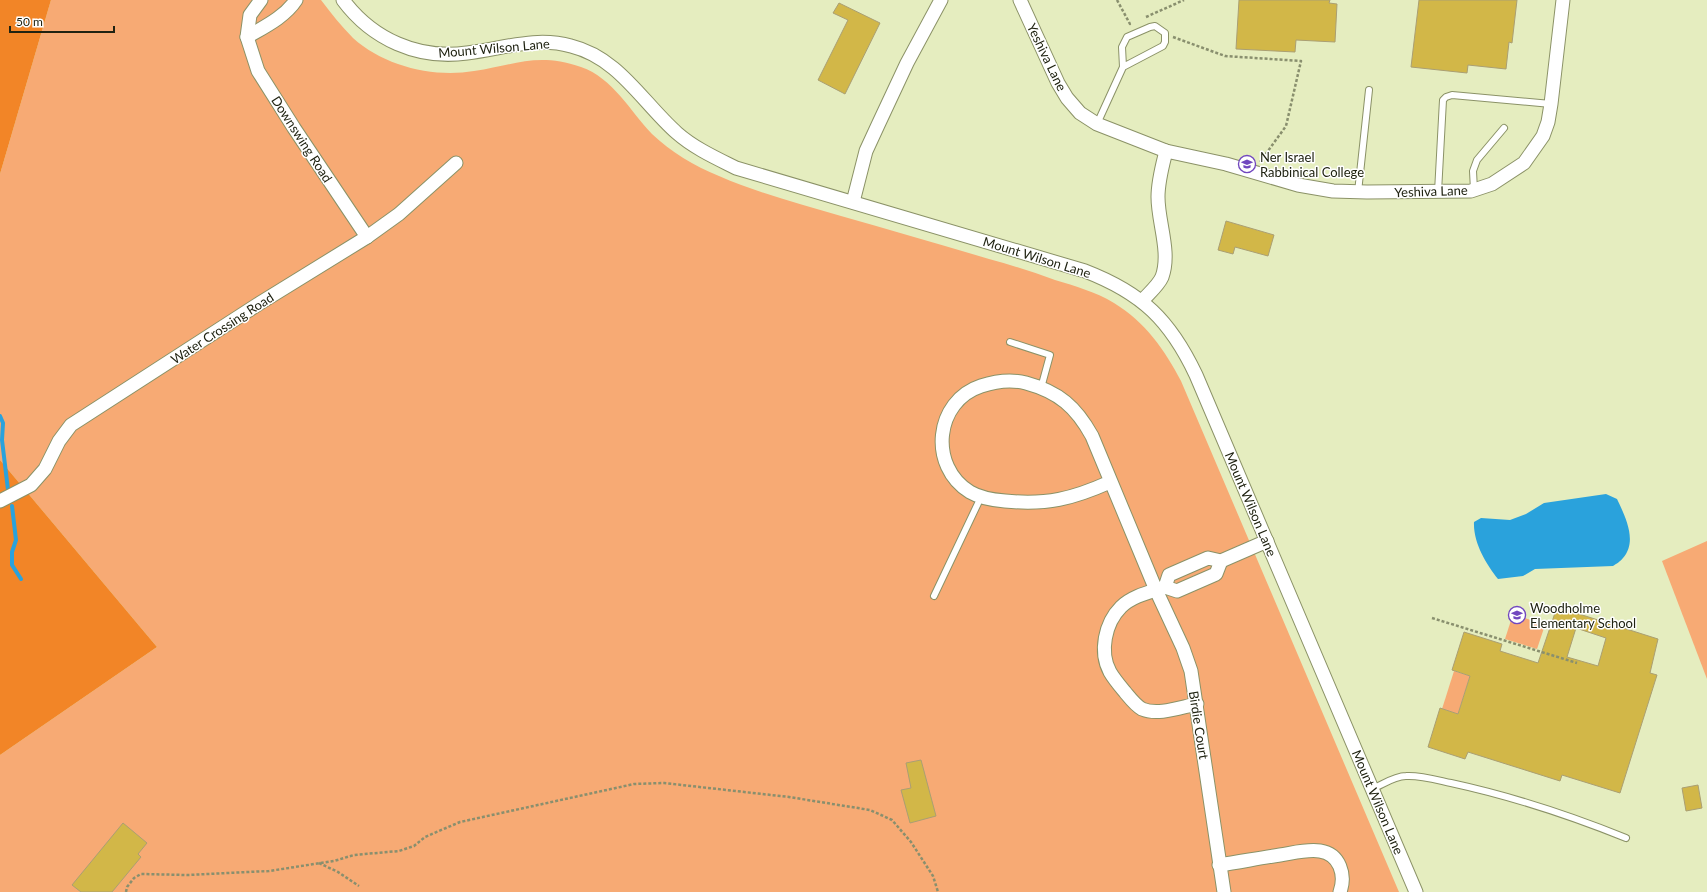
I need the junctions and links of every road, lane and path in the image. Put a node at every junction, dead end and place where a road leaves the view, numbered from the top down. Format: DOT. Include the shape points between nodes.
graph roads {
  1 [pos="261,0"];
  2 [pos="296,0"];
  3 [pos="343,0"];
  4 [pos="942,0"];
  5 [pos="1020,0"];
  6 [pos="1117,0"];
  7 [pos="1184,0"];
  8 [pos="1563,0"];
  9 [pos="1144,18"];
  10 [pos="1137,21"];
  11 [pos="247,36"];
  12 [pos="1172,36"];
  13 [pos="1123,67"];
  14 [pos="1369,90"];
  15 [pos="1551,104"];
  16 [pos="1097,124"];
  17 [pos="1504,128"];
  18 [pos="1166,151"];
  19 [pos="456,164"];
  20 [pos="1256,167"];
  21 [pos="1474,190"];
  22 [pos="1358,192"];
  23 [pos="1438,192"];
  24 [pos="853,202"];
  25 [pos="367,237"];
  26 [pos="1142,301"];
  27 [pos="1010,342"];
  28 [pos="1041,388"];
  29 [pos="1110,482"];
  30 [pos="981,497"];
  31 [pos="0,500"];
  32 [pos="1268,541"];
  33 [pos="1221,561"];
  34 [pos="1161,588"];
  35 [pos="934,596"];
  36 [pos="1432,618"];
  37 [pos="1577,664"];
  38 [pos="1197,704"];
  39 [pos="1372,789"];
  40 [pos="1626,838"];
  41 [pos="319,863"];
  42 [pos="1219,865"];
  43 [pos="359,886"];
  44 [pos="126,892"];
  45 [pos="938,892"];
  46 [pos="1224,892"];
  47 [pos="1340,892"];
  48 [pos="1416,892"];
  1 -- 11 [label="street, Downswing Road" via="250,15"];
  2 -- 11 [label="street" via="292,7 273,21"];
  3 -- 24 [label="street, Mount Wilson Lane" via="364,24 382,37 428,54 467,53 535,42 558,43 587,51 624,76 666,123 703,151 736,168"];
  4 -- 24 [label="street" via="907,63 866,151"];
  5 -- 16 [label="street, Yeshiva Lane" via="1067,98 1080,113"];
  6 -- 10 [label="path" via="1130,24"];
  7 -- 9 [label="path"];
  8 -- 15 [label="street, Yeshiva Lane"];
  11 -- 25 [label="street, Downswing Road" via="258,71"];
  12 -- 20 [label="path" via="1225,56 1301,61 1286,126"];
  13 -- 13 [label="lane" via="1163,46 1164,33 1155,26 1127,37 1122,47"];
  13 -- 16 [label="lane"];
  14 -- 22 [label="lane"];
  15 -- 21 [label="street, Yeshiva Lane" via="1543,136 1524,163 1492,184"];
  15 -- 23 [label="lane" via="1446,96 1443,100"];
  16 -- 18 [label="street, Yeshiva Lane"];
  17 -- 21 [label="lane" via="1477,160 1473,171"];
  18 -- 22 [label="street, Yeshiva Lane" via="1226,164 1298,185 1332,191"];
  18 -- 26 [label="street" via="1159,175 1158,198 1165,260 1161,279"];
  19 -- 25 [label="street, Water Crossing Road" via="400,214"];
  21 -- 23 [label="street, Yeshiva Lane"];
  22 -- 23 [label="street, Yeshiva Lane"];
  24 -- 26 [label="street, Mount Wilson Lane" via="1085,271 1124,289"];
  25 -- 31 [label="street, Water Crossing Road" via="71,425 36,480"];
  26 -- 32 [label="street, Mount Wilson Lane" via="1172,332 1185,352"];
  27 -- 28 [label="lane" via="1050,355"];
  28 -- 29 [label="street, Birdie Court" via="1057,396 1078,413 1092,436"];
  28 -- 30 [label="street, Birdie Court" via="1011,380 987,384 967,392 948,414 942,433 944,459 959,483 969,492"];
  29 -- 30 [label="street, Birdie Court" via="1079,495 1050,502 1015,502"];
  29 -- 34 [label="street, Birdie Court"];
  30 -- 35 [label="lane"];
  32 -- 33 [label="street"];
  32 -- 39 [label="street, Mount Wilson Lane"];
  33 -- 34 [label="street" via="1208,558 1169,575"];
  33 -- 34 [label="street" via="1216,574 1177,591"];
  34 -- 38 [label="street, Birdie Court" via="1191,671"];
  34 -- 38 [label="street" via="1128,601 1120,608 1107,630 1104,642 1105,656 1110,672 1142,709 1163,711"];
  36 -- 37 [label="path"];
  38 -- 42 [label="street, Birdie Court"];
  39 -- 40 [label="lane" via="1398,777 1439,780 1483,790 1587,822"];
  39 -- 48 [label="street, Mount Wilson Lane"];
  41 -- 43 [label="path"];
  41 -- 44 [label="path" via="218,874 141,874 127,886"];
  41 -- 45 [label="path" via="354,854 399,851 460,822 627,785 664,783 788,796 870,810 892,820 911,842 933,876"];
  42 -- 46 [label="street, Birdie Court"];
  42 -- 47 [label="street" via="1305,850 1322,851 1339,865 1343,878"];
}
